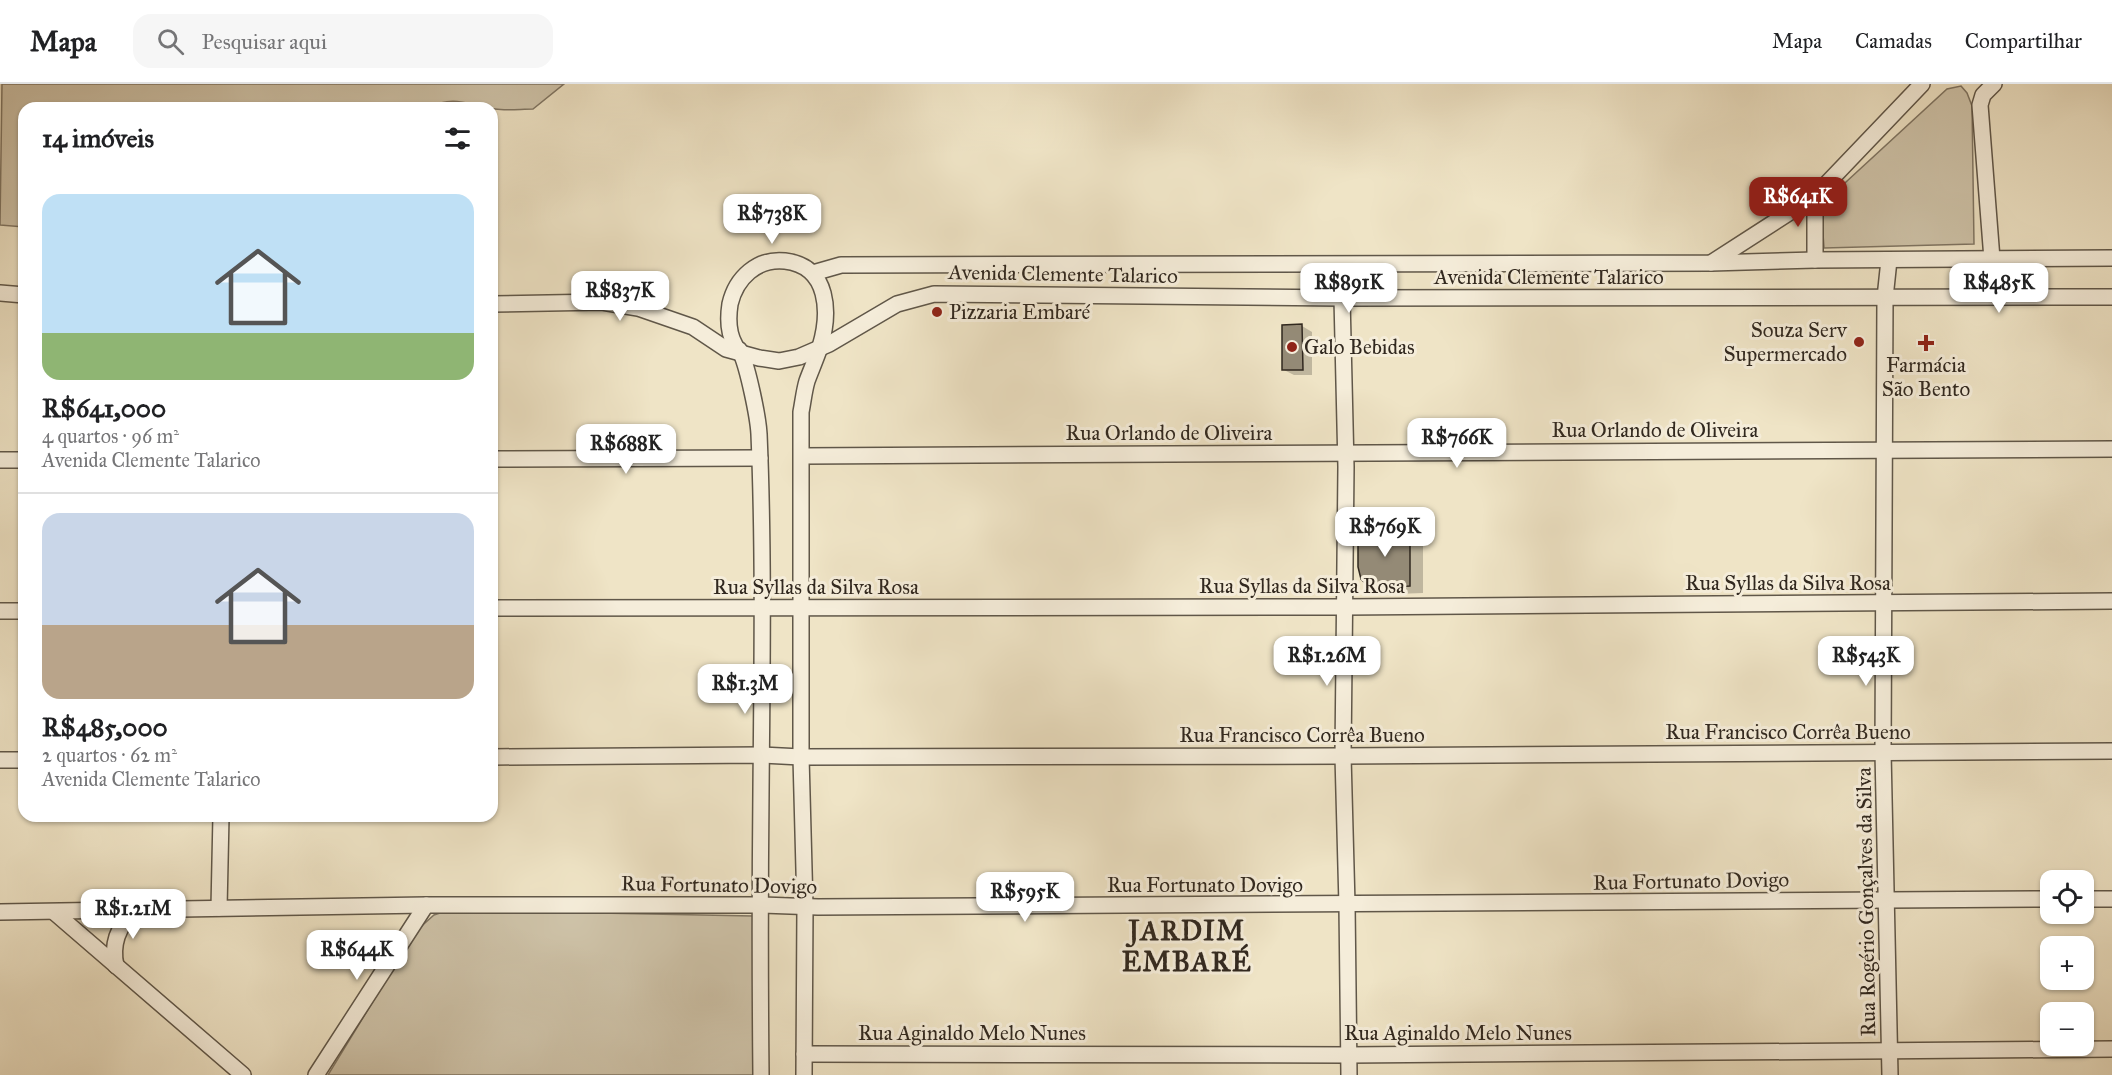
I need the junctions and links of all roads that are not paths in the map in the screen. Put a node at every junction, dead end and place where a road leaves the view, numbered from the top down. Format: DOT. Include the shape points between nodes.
graph roads {
  1 [pos="1922,84"];
  2 [pos="1991,87"];
  3 [pos="1815,196"];
  4 [pos="2112,258"];
  5 [pos="1992,259"];
  6 [pos="1815,260"];
  7 [pos="1889,260"];
  8 [pos="1711,263"];
  9 [pos="813,273"];
  10 [pos="0,293"];
  11 [pos="18,294"];
  12 [pos="2112,297"];
  13 [pos="1342,298"];
  14 [pos="1886,298"];
  15 [pos="498,304"];
  16 [pos="820,348"];
  17 [pos="740,352"];
  18 [pos="1884,450"];
  19 [pos="2112,450"];
  20 [pos="1346,453"];
  21 [pos="802,456"];
  22 [pos="760,458"];
  23 [pos="498,459"];
  24 [pos="0,460"];
  25 [pos="18,460"];
  26 [pos="2112,601"];
  27 [pos="1882,604"];
  28 [pos="1345,607"];
  29 [pos="498,608"];
  30 [pos="762,608"];
  31 [pos="801,609"];
  32 [pos="0,611"];
  33 [pos="18,611"];
  34 [pos="2112,751"];
  35 [pos="1883,752"];
  36 [pos="761,755"];
  37 [pos="1343,756"];
  38 [pos="498,757"];
  39 [pos="801,757"];
  40 [pos="0,760"];
  41 [pos="18,760"];
  42 [pos="221,822"];
  43 [pos="2040,899"];
  44 [pos="2094,899"];
  45 [pos="2112,899"];
  46 [pos="1887,900"];
  47 [pos="426,905"];
  48 [pos="759,905"];
  49 [pos="1347,905"];
  50 [pos="219,908"];
  51 [pos="805,908"];
  52 [pos="135,910"];
  53 [pos="0,912"];
  54 [pos="54,912"];
  55 [pos="116,966"];
  56 [pos="2112,1049"];
  57 [pos="1890,1051"];
  58 [pos="804,1054"];
  59 [pos="1349,1055"];
  60 [pos="243,1075"];
  61 [pos="316,1075"];
  62 [pos="761,1075"];
  63 [pos="804,1075"];
  64 [pos="1349,1075"];
  65 [pos="1890,1075"];
  1 -- 3 [label="street"];
  2 -- 5 [label="street" via="1980,105"];
  3 -- 6 [label="street"];
  3 -- 8 [label="street"];
  4 -- 5 [label="street, Avenida Clemente Talarico"];
  5 -- 7 [label="street, Avenida Clemente Talarico"];
  6 -- 7 [label="street, Avenida Clemente Talarico"];
  6 -- 8 [label="street, Avenida Clemente Talarico"];
  7 -- 14 [label="street, Rua Rogério Gonçalves da Silva"];
  8 -- 9 [label="street, Avenida Clemente Talarico" via="841,265"];
  9 -- 16 [label="street" via="826,305"];
  9 -- 17 [label="street" via="782,261 761,264 744,276 733,294 729,314 731,336"];
  10 -- 11 [label="street"];
  12 -- 14 [label="street, Avenida Clemente Talarico"];
  13 -- 14 [label="street, Avenida Clemente Talarico"];
  13 -- 16 [label="street, Avenida Clemente Talarico" via="934,294 897,304"];
  13 -- 20 [label="street"];
  14 -- 18 [label="street, Rua Rogério Gonçalves da Silva"];
  15 -- 17 [label="street, Avenida Clemente Talarico" via="602,302 638,308 693,327 726,349"];
  16 -- 17 [label="street, Avenida Clemente Talarico" via="779,361"];
  16 -- 21 [label="street" via="801,412"];
  17 -- 22 [label="street" via="759,430"];
  18 -- 19 [label="street, Rua Orlando de Oliveira"];
  18 -- 20 [label="street, Rua Orlando de Oliveira"];
  18 -- 27 [label="street, Rua Rogério Gonçalves da Silva"];
  20 -- 21 [label="street, Rua Orlando de Oliveira"];
  20 -- 28 [label="street"];
  21 -- 31 [label="street"];
  22 -- 23 [label="street"];
  22 -- 30 [label="street"];
  24 -- 25 [label="street"];
  26 -- 27 [label="street, Rua Syllas da Silva Rosa"];
  27 -- 28 [label="street, Rua Syllas da Silva Rosa"];
  27 -- 35 [label="street, Rua Rogério Gonçalves da Silva"];
  28 -- 31 [label="street, Rua Syllas da Silva Rosa"];
  28 -- 37 [label="street"];
  29 -- 30 [label="street, Rua Syllas da Silva Rosa"];
  30 -- 31 [label="street, Rua Syllas da Silva Rosa"];
  30 -- 36 [label="street"];
  31 -- 39 [label="street"];
  32 -- 33 [label="street"];
  34 -- 35 [label="street, Rua Francisco Corrêa Bueno"];
  35 -- 37 [label="street, Rua Francisco Corrêa Bueno"];
  35 -- 46 [label="street, Rua Rogério Gonçalves da Silva"];
  36 -- 38 [label="street, Rua Francisco Corrêa Bueno"];
  36 -- 39 [label="street, Rua Francisco Corrêa Bueno"];
  36 -- 48 [label="street"];
  37 -- 39 [label="street, Rua Francisco Corrêa Bueno"];
  37 -- 49 [label="street"];
  39 -- 51 [label="street"];
  40 -- 41 [label="street"];
  42 -- 50 [label="street"];
  43 -- 46 [label="street, Rua Fortunato Dovigo"];
  44 -- 45 [label="street"];
  46 -- 49 [label="street, Rua Fortunato Dovigo"];
  46 -- 57 [label="street, Rua Rogério Gonçalves da Silva"];
  47 -- 48 [label="street, Rua Fortunato Dovigo"];
  47 -- 50 [label="street, Rua Fortunato Dovigo"];
  47 -- 61 [label="street"];
  48 -- 51 [label="street, Rua Fortunato Dovigo"];
  48 -- 62 [label="street"];
  49 -- 51 [label="street, Rua Fortunato Dovigo"];
  49 -- 59 [label="street"];
  50 -- 52 [label="street, Rua Fortunato Dovigo"];
  51 -- 58 [label="street"];
  52 -- 54 [label="street, Rua Fortunato Dovigo"];
  52 -- 55 [label="street" via="115,942"];
  53 -- 54 [label="street, Rua Fortunato Dovigo"];
  54 -- 55 [label="street"];
  55 -- 60 [label="street"];
  56 -- 57 [label="street, Rua Aginaldo Melo Nunes"];
  57 -- 59 [label="street, Rua Aginaldo Melo Nunes"];
  57 -- 65 [label="street, Rua Rogério Gonçalves da Silva"];
  58 -- 59 [label="street, Rua Aginaldo Melo Nunes"];
  58 -- 63 [label="street"];
  59 -- 64 [label="street"];
}
